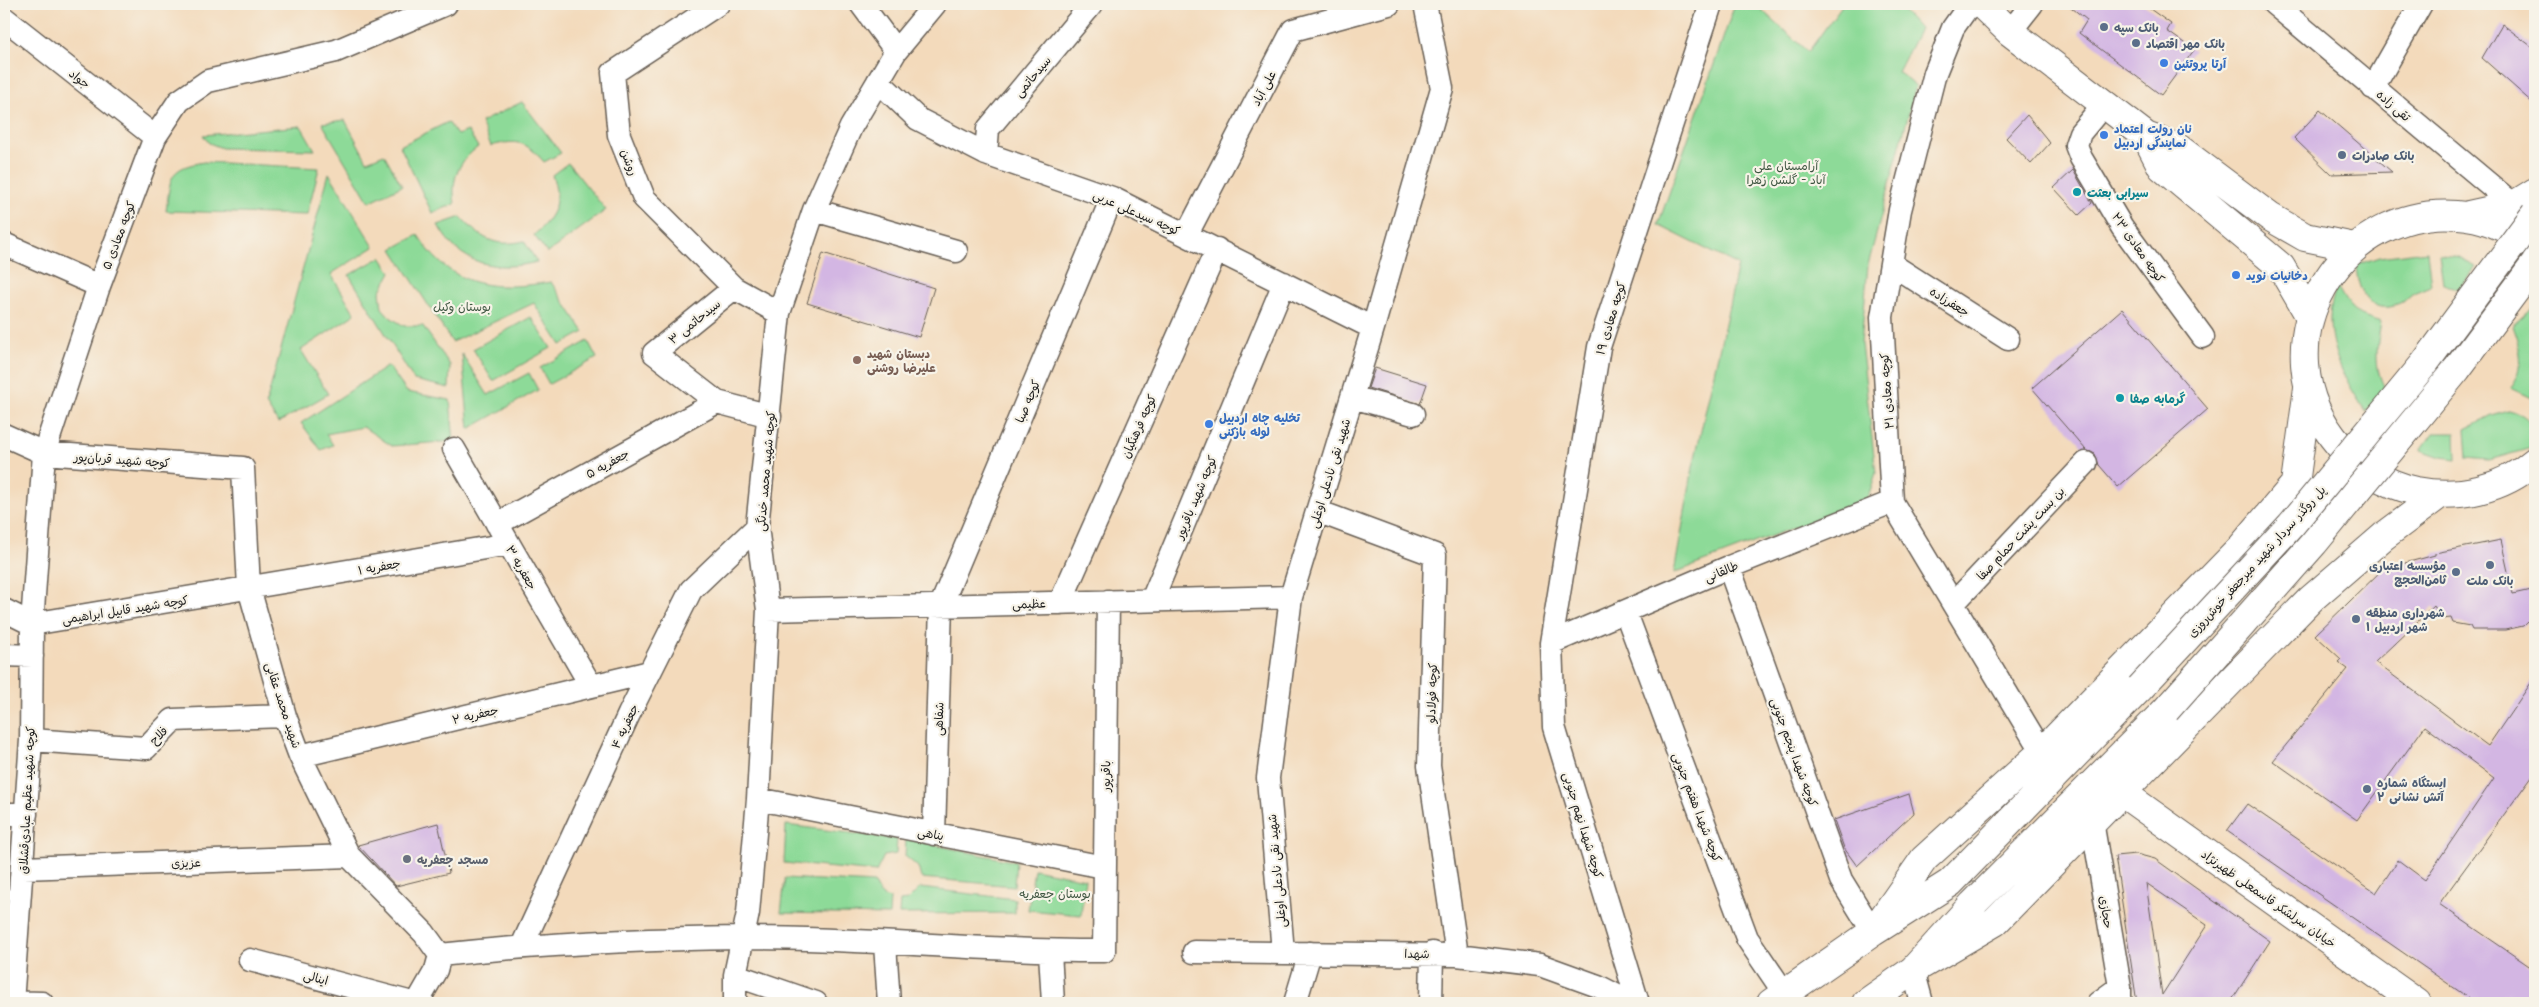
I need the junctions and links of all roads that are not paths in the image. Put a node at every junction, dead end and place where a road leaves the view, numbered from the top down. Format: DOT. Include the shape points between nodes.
graph roads {
  1 [pos="446,4"];
  2 [pos="718,4"];
  3 [pos="860,4"];
  4 [pos="935,4"];
  5 [pos="1092,4"];
  6 [pos="1389,4"];
  7 [pos="1425,4"];
  8 [pos="1711,4"];
  9 [pos="1970,4"];
  10 [pos="1981,4"];
  11 [pos="2032,4"];
  12 [pos="2274,4"];
  13 [pos="2421,4"];
  14 [pos="4,18"];
  15 [pos="2010,32"];
  16 [pos="896,51"];
  17 [pos="878,82"];
  18 [pos="2373,88"];
  19 [pos="2104,104"];
  20 [pos="2146,136"];
  21 [pos="156,137"];
  22 [pos="986,154"];
  23 [pos="1112,198"];
  24 [pos="2528,204"];
  25 [pos="814,210"];
  26 [pos="2468,216"];
  27 [pos="1187,234"];
  28 [pos="4,244"];
  29 [pos="2354,247"];
  30 [pos="2535,247"];
  31 [pos="1216,249"];
  32 [pos="956,251"];
  33 [pos="1891,264"];
  34 [pos="2535,264"];
  35 [pos="1284,283"];
  36 [pos="99,286"];
  37 [pos="734,288"];
  38 [pos="779,313"];
  39 [pos="2309,315"];
  40 [pos="1373,328"];
  41 [pos="2203,337"];
  42 [pos="2008,339"];
  43 [pos="2308,388"];
  44 [pos="1352,397"];
  45 [pos="717,402"];
  46 [pos="1413,414"];
  47 [pos="770,416"];
  48 [pos="4,435"];
  49 [pos="454,449"];
  50 [pos="44,453"];
  51 [pos="2086,463"];
  52 [pos="243,468"];
  53 [pos="2531,469"];
  54 [pos="2439,495"];
  55 [pos="1892,502"];
  56 [pos="1317,511"];
  57 [pos="497,524"];
  58 [pos="757,527"];
  59 [pos="509,544"];
  60 [pos="2239,550"];
  61 [pos="1729,567"];
  62 [pos="249,588"];
  63 [pos="1290,597"];
  64 [pos="2310,599"];
  65 [pos="1152,600"];
  66 [pos="1108,601"];
  67 [pos="1060,603"];
  68 [pos="1953,604"];
  69 [pos="941,605"];
  70 [pos="4,610"];
  71 [pos="768,610"];
  72 [pos="1626,613"];
  73 [pos="32,624"];
  74 [pos="1551,643"];
  75 [pos="4,655"];
  76 [pos="32,656"];
  77 [pos="650,672"];
  78 [pos="592,686"];
  79 [pos="285,716"];
  80 [pos="31,740"];
  81 [pos="2042,752"];
  82 [pos="300,756"];
  83 [pos="2121,792"];
  84 [pos="758,799"];
  85 [pos="4,814"];
  86 [pos="26,814"];
  87 [pos="2092,821"];
  88 [pos="934,834"];
  89 [pos="348,856"];
  90 [pos="1104,867"];
  91 [pos="23,868"];
  92 [pos="1873,932"];
  93 [pos="742,938"];
  94 [pos="885,944"];
  95 [pos="522,946"];
  96 [pos="1050,952"];
  97 [pos="1194,952"];
  98 [pos="1283,952"];
  99 [pos="1310,953"];
  100 [pos="1432,953"];
  101 [pos="1457,954"];
  102 [pos="440,955"];
  103 [pos="250,960"];
  104 [pos="1913,970"];
  105 [pos="735,975"];
  106 [pos="2120,995"];
  107 [pos="1778,998"];
  108 [pos="9,1002"];
  109 [pos="42,1003"];
  110 [pos="412,1003"];
  111 [pos="417,1003"];
  112 [pos="736,1003"];
  113 [pos="816,1003"];
  114 [pos="889,1003"];
  115 [pos="1053,1003"];
  116 [pos="1296,1003"];
  117 [pos="1431,1003"];
  118 [pos="1631,1003"];
  119 [pos="1638,1003"];
  120 [pos="1866,1003"];
  121 [pos="1922,1003"];
  122 [pos="2098,1003"];
  123 [pos="2417,1003"];
  1 -- 21 [label="street, کوچه معادی ۵" via="336,51 208,81 179,101"];
  2 -- 37 [label="street, روشن" via="613,73 619,135 644,198"];
  3 -- 16 [label="street"];
  4 -- 16 [label="street, کوچه شهید محمد خدنگی"];
  5 -- 22 [label="street, سیدحاتمی" via="988,129"];
  6 -- 27 [label="street, علی آباد" via="1293,30"];
  7 -- 40 [label="street, شهید نقی نادعلی اوغلی" via="1442,88"];
  8 -- 74 [label="street, کوچه معادی ۱۹" via="1599,347"];
  9 -- 33 [label="street, کوچه معادی ۲۱" via="1953,28 1935,73 1900,210"];
  10 -- 15 [label="main road"];
  11 -- 15 [label="street"];
  12 -- 18 [label="street, تقی زاده"];
  13 -- 18 [label="street"];
  14 -- 21 [label="street, جواد"];
  15 -- 19 [label="main road"];
  16 -- 17 [label="street, کوچه شهید محمد خدنگی"];
  17 -- 22 [label="street, کوچه سیدعلی عربی" via="918,119"];
  17 -- 25 [label="street, کوچه شهید محمد خدنگی" via="851,128"];
  18 -- 24 [label="street, تقی زاده"];
  19 -- 20 [label="main road"];
  19 -- 41 [label="street, کوچه معادی ۲۳" via="2080,133 2076,145 2081,158 2122,227"];
  20 -- 29 [label="main road" via="2178,148 2270,217 2305,237"];
  20 -- 39 [label="main road" via="2162,167 2281,268"];
  21 -- 36 [label="street, کوچه معادی ۵"];
  22 -- 23 [label="street, کوچه سیدعلی عربی"];
  23 -- 27 [label="street, کوچه سیدعلی عربی"];
  23 -- 69 [label="street, کوچه صبا"];
  24 -- 26 [label="main road"];
  24 -- 92 [label="main road, پل روگذر سردار شهید میرجعفر خوش‌روزی, bridge" via="2424,364 2297,518 2140,688 1950,883"];
  25 -- 32 [label="street"];
  25 -- 38 [label="street, کوچه شهید محمد خدنگی"];
  26 -- 29 [label="main road" via="2428,215 2389,226"];
  26 -- 30 [label="main road" via="2507,228"];
  27 -- 31 [label="street, کوچه سیدعلی عربی"];
  28 -- 36 [label="street"];
  29 -- 39 [label="main road" via="2327,278"];
  31 -- 35 [label="street, کوچه سیدعلی عربی"];
  31 -- 67 [label="street, کوچه فرهنگیان"];
  33 -- 42 [label="street, جعفرزاده"];
  33 -- 55 [label="street, کوچه معادی ۲۱" via="1882,317"];
  34 -- 104 [label="main road, bridge" via="2457,369 2320,535 2166,710 1972,904"];
  35 -- 40 [label="street, کوچه سیدعلی عربی"];
  35 -- 65 [label="street, کوچه شهید باقرپور"];
  36 -- 50 [label="street, کوچه معادی ۵"];
  37 -- 38 [label="street, روشن"];
  37 -- 45 [label="street, سیدحاتمی ۳" via="654,353"];
  38 -- 47 [label="street, کوچه شهید محمد خدنگی"];
  39 -- 43 [label="main road" via="2304,356"];
  40 -- 44 [label="street, شهید نقی نادعلی اوغلی"];
  43 -- 54 [label="main road" via="2325,429 2355,463 2394,486"];
  43 -- 60 [label="main road" via="2295,484"];
  44 -- 46 [label="street"];
  44 -- 56 [label="street, شهید نقی نادعلی اوغلی"];
  45 -- 47 [label="street"];
  45 -- 57 [label="street, جعفریه ۵"];
  47 -- 58 [label="street, کوچه شهید محمد خدنگی"];
  48 -- 50 [label="street, کوچه شهید قربان‌پور"];
  49 -- 57 [label="street, جعفریه ۳"];
  50 -- 52 [label="street, کوچه شهید قربان‌پور"];
  50 -- 73 [label="street, کوچه معادی ۵"];
  51 -- 68 [label="street, بن بست پشت حمام صفا"];
  52 -- 62 [label="street, شهید محمد عقابی"];
  53 -- 54 [label="main road" via="2482,490"];
  54 -- 64 [label="main road" via="2384,536"];
  55 -- 61 [label="street, طالقانی"];
  55 -- 68 [label="street, کوچه معادی ۲۱"];
  56 -- 63 [label="street, شهید نقی نادعلی اوغلی"];
  56 -- 101 [label="street, کوچه فولادلو" via="1435,554 1429,766"];
  57 -- 59 [label="street, جعفریه ۳"];
  58 -- 71 [label="street, کوچه شهید محمد خدنگی"];
  58 -- 77 [label="street, جعفریه ۴" via="691,590"];
  59 -- 62 [label="street, جعفریه ۱"];
  59 -- 78 [label="street, جعفریه ۳"];
  60 -- 64 [label="main road" via="2266,544 2285,552 2306,571"];
  60 -- 81 [label="main road"];
  61 -- 72 [label="street, طالقانی"];
  61 -- 92 [label="street, کوچه شهدا پنجم جنوبی" via="1842,880"];
  62 -- 73 [label="street, کوچه شهید قابیل ابراهیمی"];
  62 -- 79 [label="street, شهید محمد عقابی"];
  63 -- 65 [label="street, عظیمی"];
  63 -- 98 [label="street, شهید نقی نادعلی اوغلی" via="1268,778"];
  64 -- 83 [label="main road"];
  65 -- 66 [label="street, عظیمی"];
  66 -- 67 [label="street, عظیمی"];
  66 -- 90 [label="street, باقرپور"];
  67 -- 69 [label="street, عظیمی"];
  68 -- 81 [label="street, کوچه معادی ۲۱"];
  69 -- 71 [label="street, عظیمی"];
  69 -- 88 [label="street, شفاهی"];
  70 -- 73 [label="street"];
  71 -- 84 [label="street, کوچه شهید محمد خدنگی"];
  72 -- 74 [label="street, طالقانی"];
  72 -- 107 [label="street, کوچه شهدا هفتم جنوبی" via="1747,938"];
  73 -- 76 [label="street, کوچه معادی ۵"];
  74 -- 119 [label="street, کوچه شهدا نهم جنوبی" via="1554,727"];
  75 -- 76 [label="street"];
  76 -- 80 [label="street, کوچه شهید عظیم عبادی‌قشلاق"];
  77 -- 78 [label="street, جعفریه ۲"];
  77 -- 95 [label="street, جعفریه ۴"];
  78 -- 82 [label="street, جعفریه ۲"];
  79 -- 80 [label="street, فلاح" via="173,720 146,748"];
  79 -- 82 [label="street, شهید محمد عقابی"];
  80 -- 86 [label="street, کوچه شهید عظیم عبادی‌قشلاق"];
  81 -- 92 [label="main road" via="1924,859"];
  82 -- 89 [label="street, شهید محمد عقابی"];
  83 -- 87 [label="main road"];
  83 -- 123 [label="main road, خیابان سرلشکر قاسمعلی ظهیرنژاد"];
  84 -- 88 [label="street, پناهی"];
  84 -- 93 [label="street, کوچه شهید محمد خدنگی" via="748,913"];
  85 -- 86 [label="street"];
  86 -- 91 [label="street, کوچه شهید عظیم عبادی‌قشلاق"];
  87 -- 104 [label="main road" via="1995,922"];
  87 -- 106 [label="street, حجازی"];
  88 -- 90 [label="street, پناهی"];
  89 -- 91 [label="street, عزیزی"];
  89 -- 102 [label="street, شهید محمد عقابی" via="424,933"];
  90 -- 96 [label="street, باقرپور" via="1104,951"];
  91 -- 108 [label="street, کوچه شهید عظیم عبادی‌قشلاق"];
  92 -- 107 [label="main road, پل روگذر سردار شهید میرجعفر خوش‌روزی"];
  93 -- 94 [label="street"];
  93 -- 95 [label="street"];
  93 -- 105 [label="street, کوچه شهید محمد خدنگی"];
  94 -- 96 [label="street"];
  94 -- 114 [label="street"];
  95 -- 102 [label="street"];
  96 -- 115 [label="street"];
  97 -- 98 [label="street, شهدا"];
  98 -- 99 [label="street, شهدا"];
  99 -- 100 [label="street, شهدا"];
  99 -- 116 [label="street"];
  100 -- 101 [label="street, شهدا"];
  100 -- 117 [label="street"];
  101 -- 118 [label="street, شهدا" via="1540,965 1598,986"];
  102 -- 111 [label="street" via="436,970"];
  103 -- 110 [label="street, اینالی"];
  104 -- 120 [label="main road"];
  104 -- 121 [label="street"];
  105 -- 112 [label="street, کوچه شهید محمد خدنگی"];
  105 -- 113 [label="street"];
  106 -- 122 [label="street"];
  108 -- 109 [label="street"];
}
